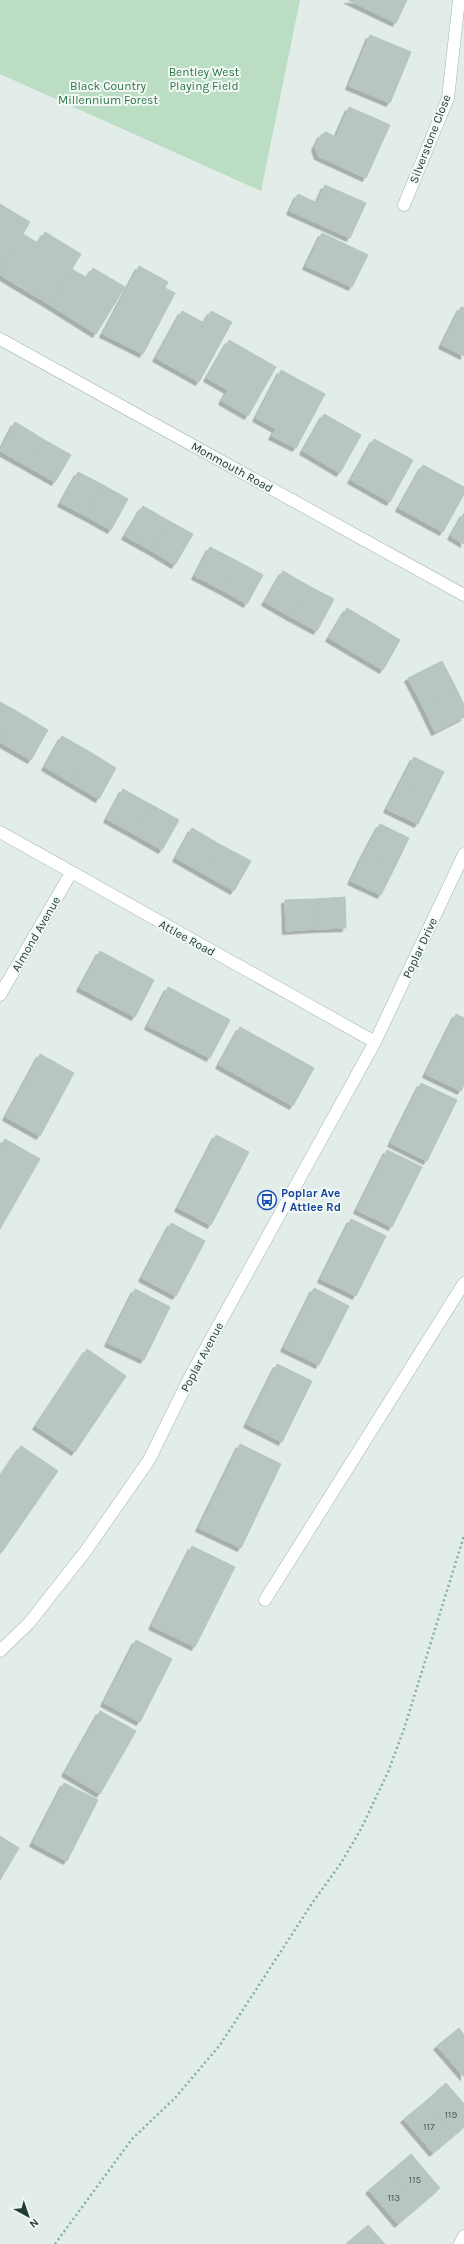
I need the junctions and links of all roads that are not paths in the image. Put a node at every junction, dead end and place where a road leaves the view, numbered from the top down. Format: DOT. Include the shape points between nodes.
graph roads {
  1 [pos="459,0"];
  2 [pos="404,205"];
  3 [pos="0,339"];
  4 [pos="464,595"];
  5 [pos="0,832"];
  6 [pos="464,854"];
  7 [pos="71,873"];
  8 [pos="0,995"];
  9 [pos="375,1042"];
  10 [pos="464,1284"];
  11 [pos="265,1600"];
  12 [pos="0,1651"];
  13 [pos="464,2236"];
  14 [pos="460,2244"];
  1 -- 2 [label="street, Silverstone Close" via="448,98"];
  3 -- 4 [label="street, Monmouth Road"];
  5 -- 7 [label="street, Attlee Road"];
  6 -- 9 [label="street, Poplar Drive"];
  7 -- 8 [label="street, Almond Avenue"];
  7 -- 9 [label="street, Attlee Road"];
  9 -- 12 [label="street, Poplar Avenue" via="191,1375 149,1460 86,1552 29,1623"];
  10 -- 11 [label="street"];
  13 -- 14 [label="street"];
}
